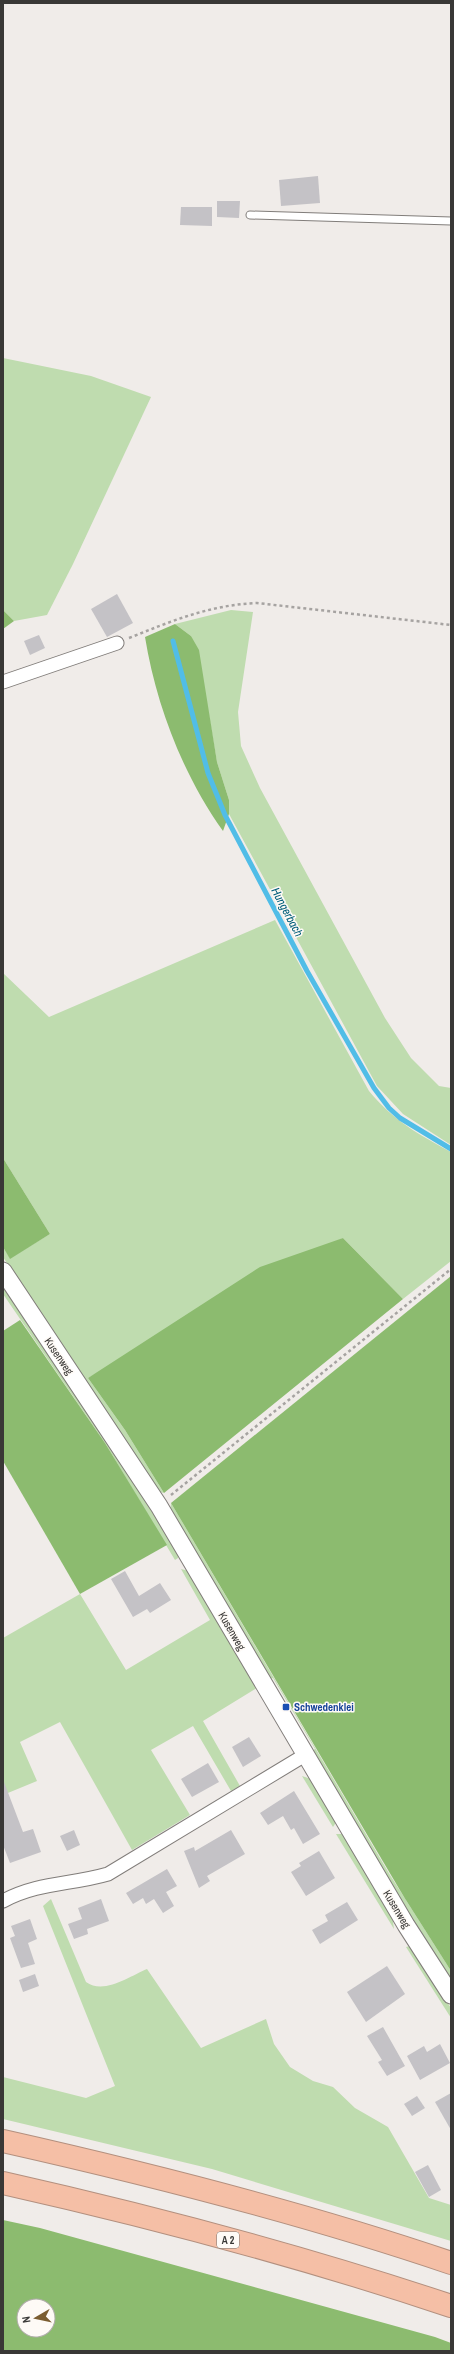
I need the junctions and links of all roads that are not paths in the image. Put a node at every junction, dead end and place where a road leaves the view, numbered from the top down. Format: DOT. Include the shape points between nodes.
graph roads {
  1 [pos="250,215"];
  2 [pos="451,221"];
  3 [pos="117,643"];
  4 [pos="3,682"];
  5 [pos="3,1271"];
  6 [pos="305,1754"];
  7 [pos="3,1901"];
  8 [pos="451,1996"];
  9 [pos="3,2141"];
  10 [pos="3,2183"];
  11 [pos="451,2263"];
  12 [pos="451,2306"];
  1 -- 2 [label="lane"];
  3 -- 4 [label="street"];
  5 -- 6 [label="street, Kusenweg" via="159,1506"];
  6 -- 7 [label="street" via="108,1874 40,1886 22,1891"];
  6 -- 8 [label="street, Kusenweg"];
  9 -- 11 [label="highway" via="185,2184"];
  10 -- 12 [label="highway, A 2" via="190,2229"];
}
